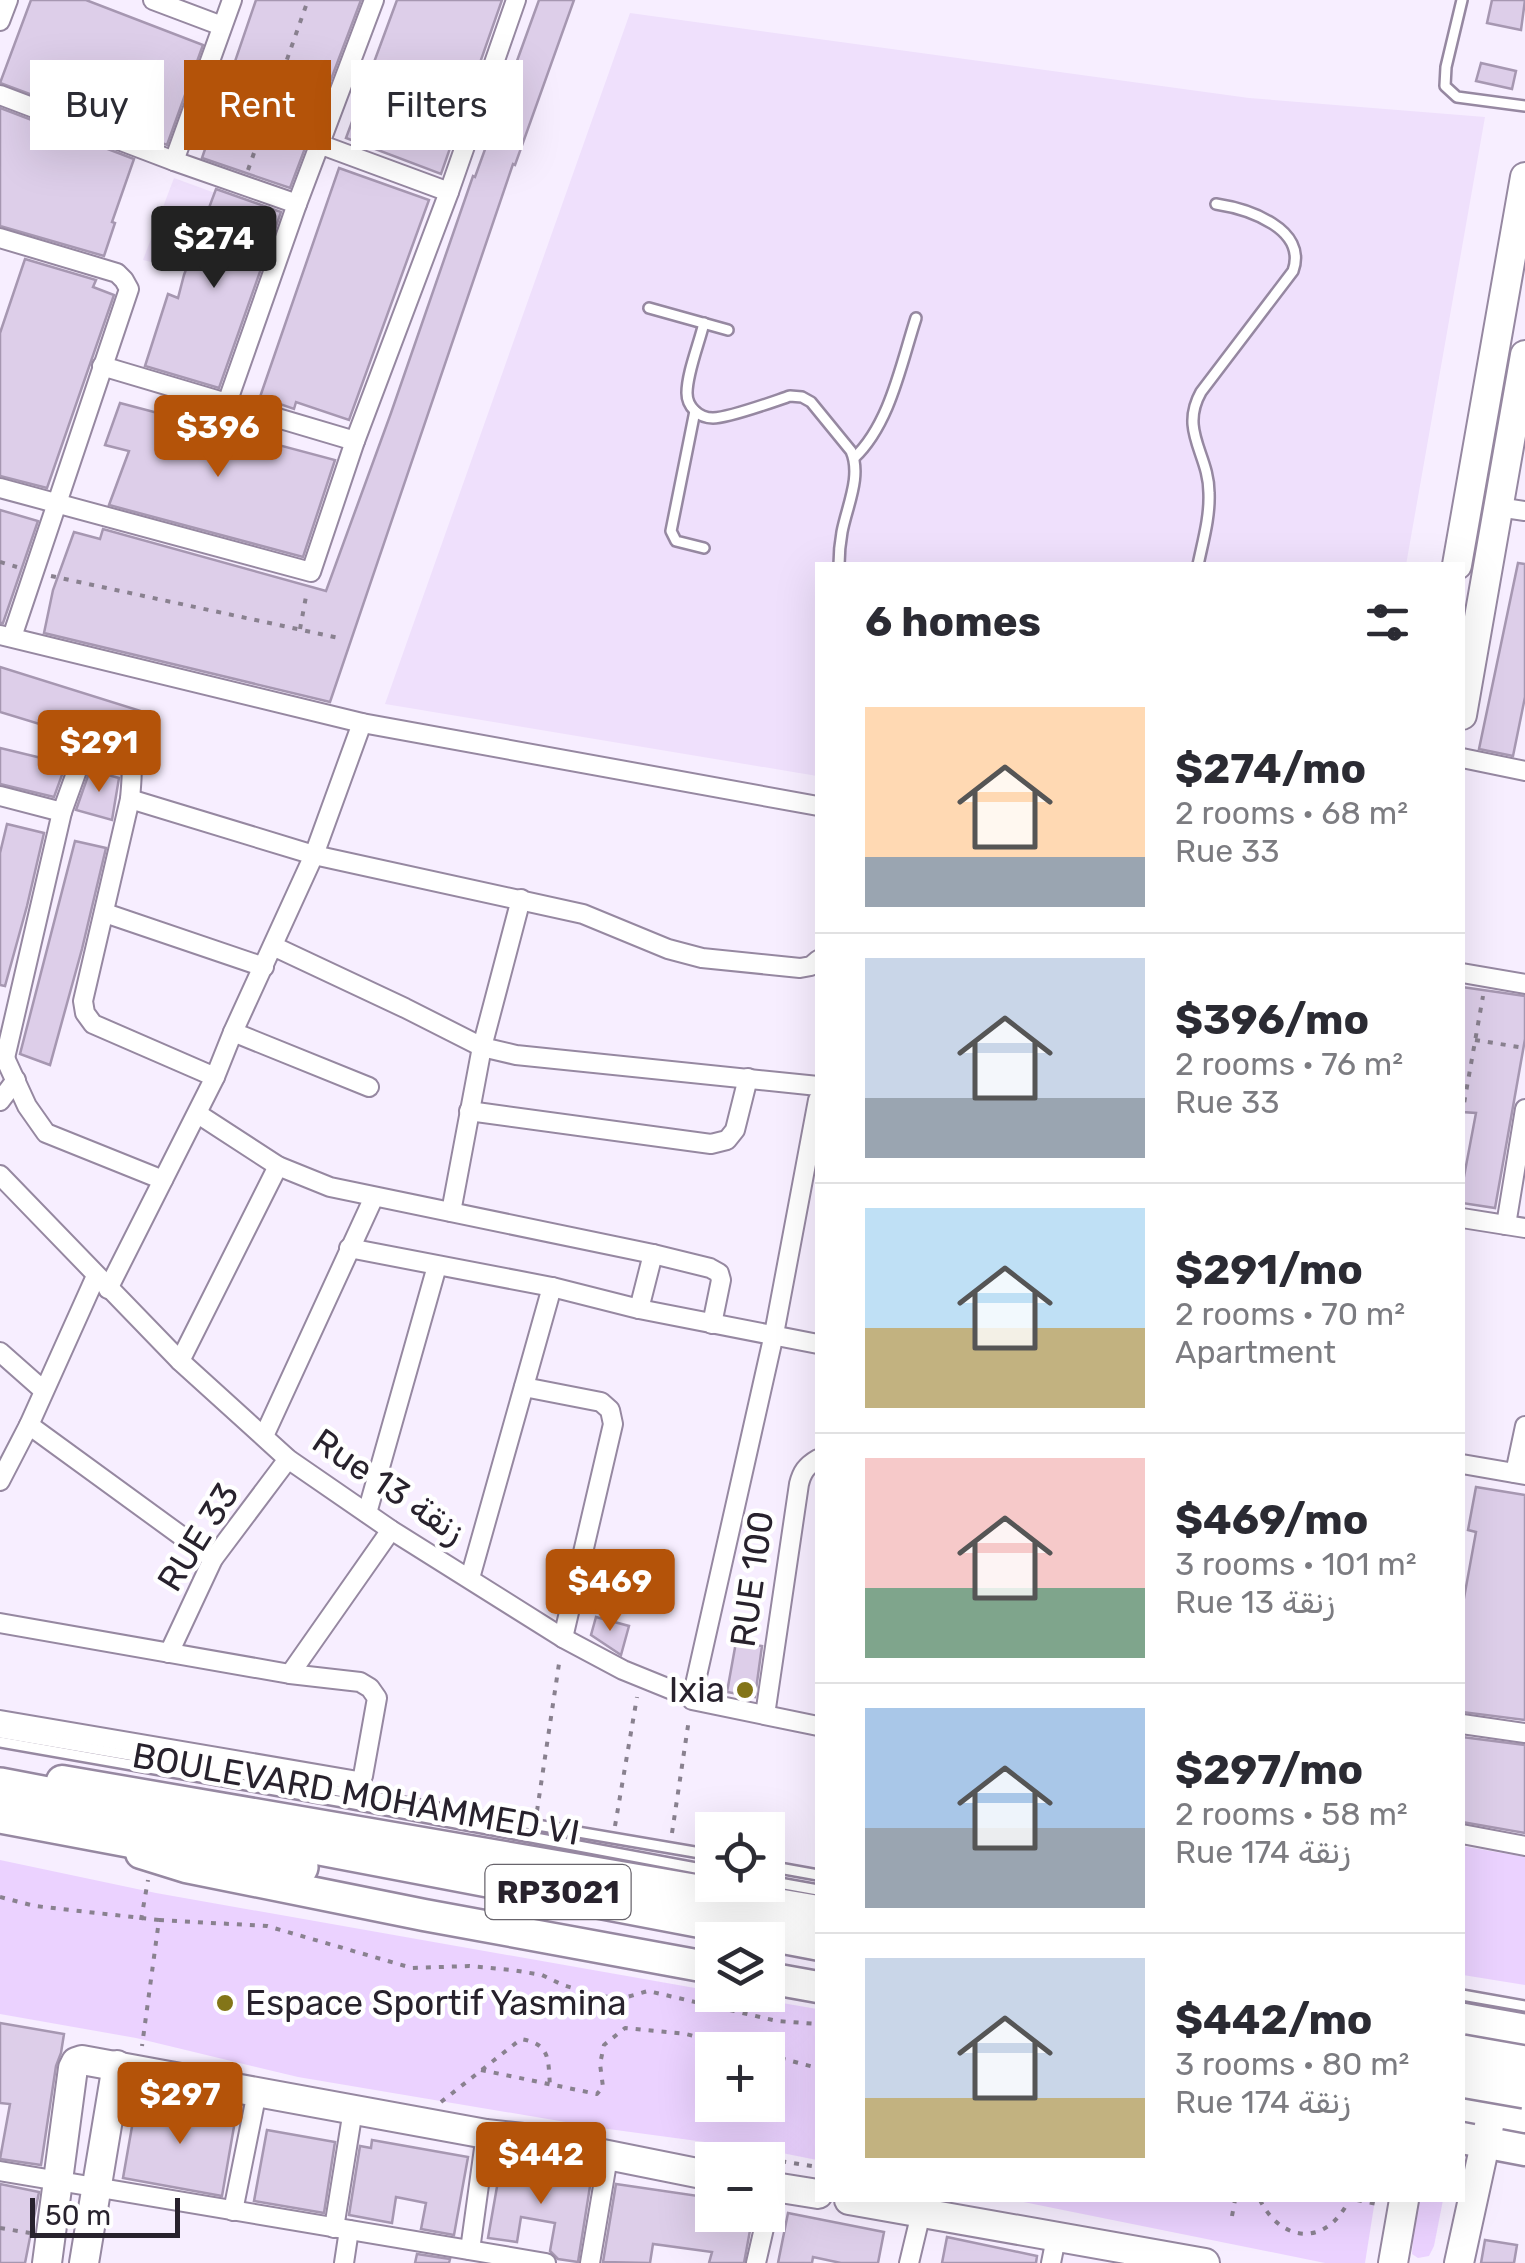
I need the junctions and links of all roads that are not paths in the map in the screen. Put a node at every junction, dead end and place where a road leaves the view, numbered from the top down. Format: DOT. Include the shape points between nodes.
graph roads {
  1 [pos="8,0"];
  2 [pos="152,0"];
  3 [pos="232,0"];
  4 [pos="374,0"];
  5 [pos="516,0"];
  6 [pos="1462,0"];
  7 [pos="0,21"];
  8 [pos="222,26"];
  9 [pos="0,95"];
  10 [pos="1525,106"];
  11 [pos="331,115"];
  12 [pos="331,148"];
  13 [pos="318,150"];
  14 [pos="174,161"];
  15 [pos="1525,177"];
  16 [pos="449,192"];
  17 [pos="297,204"];
  18 [pos="1216,204"];
  19 [pos="0,239"];
  20 [pos="649,308"];
  21 [pos="916,318"];
  22 [pos="704,324"];
  23 [pos="728,330"];
  24 [pos="1525,355"];
  25 [pos="102,366"];
  26 [pos="227,403"];
  27 [pos="694,411"];
  28 [pos="354,441"];
  29 [pos="854,458"];
  30 [pos="0,488"];
  31 [pos="57,503"];
  32 [pos="1512,509"];
  33 [pos="704,548"];
  34 [pos="839,562"];
  35 [pos="1199,562"];
  36 [pos="1458,562"];
  37 [pos="6,636"];
  38 [pos="1468,649"];
  39 [pos="1465,682"];
  40 [pos="362,724"];
  41 [pos="1465,759"];
  42 [pos="1525,771"];
  43 [pos="0,796"];
  44 [pos="130,799"];
  45 [pos="815,805"];
  46 [pos="62,812"];
  47 [pos="314,855"];
  48 [pos="521,899"];
  49 [pos="105,913"];
  50 [pos="273,946"];
  51 [pos="815,963"];
  52 [pos="264,966"];
  53 [pos="1465,973"];
  54 [pos="1525,984"];
  55 [pos="233,1032"];
  56 [pos="482,1047"];
  57 [pos="3,1056"];
  58 [pos="215,1078"];
  59 [pos="748,1078"];
  60 [pos="16,1080"];
  61 [pos="369,1086"];
  62 [pos="815,1086"];
  63 [pos="0,1101"];
  64 [pos="1525,1109"];
  65 [pos="469,1111"];
  66 [pos="198,1114"];
  67 [pos="815,1116"];
  68 [pos="278,1166"];
  69 [pos="0,1175"];
  70 [pos="163,1180"];
  71 [pos="374,1197"];
  72 [pos="451,1212"];
  73 [pos="1465,1218"];
  74 [pos="1516,1227"];
  75 [pos="349,1248"];
  76 [pos="653,1254"];
  77 [pos="436,1266"];
  78 [pos="102,1282"];
  79 [pos="552,1287"];
  80 [pos="639,1309"];
  81 [pos="712,1324"];
  82 [pos="774,1334"];
  83 [pos="815,1343"];
  84 [pos="0,1352"];
  85 [pos="180,1361"];
  86 [pos="524,1387"];
  87 [pos="43,1390"];
  88 [pos="28,1425"];
  89 [pos="1525,1426"];
  90 [pos="264,1436"];
  91 [pos="288,1459"];
  92 [pos="815,1461"];
  93 [pos="1465,1468"];
  94 [pos="1520,1474"];
  95 [pos="0,1481"];
  96 [pos="367,1513"];
  97 [pos="392,1530"];
  98 [pos="213,1559"];
  99 [pos="470,1578"];
  100 [pos="0,1623"];
  101 [pos="563,1638"];
  102 [pos="168,1653"];
  103 [pos="290,1674"];
  104 [pos="692,1699"];
  105 [pos="766,1715"];
  106 [pos="0,1720"];
  107 [pos="1465,1724"];
  108 [pos="815,1725"];
  109 [pos="0,1733"];
  110 [pos="1525,1733"];
  111 [pos="0,1742"];
  112 [pos="0,1772"];
  113 [pos="0,1786"];
  114 [pos="0,1816"];
  115 [pos="103,1834"];
  116 [pos="1465,1835"];
  117 [pos="1525,1846"];
  118 [pos="695,1852"];
  119 [pos="695,1868"];
  120 [pos="785,1869"];
  121 [pos="815,1874"];
  122 [pos="785,1884"];
  123 [pos="815,1889"];
  124 [pos="815,1911"];
  125 [pos="695,1940"];
  126 [pos="815,1941"];
  127 [pos="785,1957"];
  128 [pos="815,1962"];
  129 [pos="695,1965"];
  130 [pos="785,1981"];
  131 [pos="815,1986"];
  132 [pos="1465,1996"];
  133 [pos="1525,2006"];
  134 [pos="1465,2010"];
  135 [pos="1465,2028"];
  136 [pos="1521,2039"];
  137 [pos="1465,2052"];
  138 [pos="127,2067"];
  139 [pos="1465,2080"];
  140 [pos="1525,2090"];
  141 [pos="257,2092"];
  142 [pos="1478,2108"];
  143 [pos="353,2110"];
  144 [pos="1525,2116"];
  145 [pos="486,2134"];
  146 [pos="1475,2141"];
  147 [pos="1525,2150"];
  148 [pos="608,2156"];
  149 [pos="0,2171"];
  150 [pos="695,2173"];
  151 [pos="60,2182"];
  152 [pos="98,2188"];
  153 [pos="815,2194"];
  154 [pos="785,2198"];
  155 [pos="860,2202"];
  156 [pos="1404,2202"];
  157 [pos="233,2211"];
  158 [pos="921,2213"];
  159 [pos="342,2229"];
  160 [pos="762,2232"];
  161 [pos="470,2250"];
  162 [pos="1054,2251"];
  163 [pos="1192,2262"];
  164 [pos="47,2263"];
  165 [pos="84,2263"];
  166 [pos="344,2263"];
  167 [pos="546,2263"];
  168 [pos="590,2263"];
  169 [pos="756,2263"];
  170 [pos="909,2263"];
  171 [pos="1393,2263"];
  172 [pos="1459,2263"];
  1 -- 7 [label="street"];
  2 -- 8 [label="street"];
  3 -- 8 [label="street"];
  4 -- 11 [label="street"];
  5 -- 16 [label="street"];
  6 -- 10 [label="lane" via="1445,86 1458,97"];
  8 -- 14 [label="street"];
  9 -- 14 [label="street"];
  12 -- 16 [label="street"];
  13 -- 17 [label="street"];
  14 -- 17 [label="street"];
  15 -- 36 [label="street"];
  16 -- 28 [label="street"];
  17 -- 26 [label="street"];
  18 -- 35 [label="lane" via="1272,224 1292,242 1296,257 1293,272 1193,411 1192,431 1210,488"];
  19 -- 25 [label="street" via="124,280 129,289"];
  20 -- 22 [label="lane"];
  21 -- 29 [label="lane" via="882,419"];
  22 -- 23 [label="lane"];
  22 -- 27 [label="lane" via="688,389"];
  24 -- 32 [label="street"];
  25 -- 26 [label="street"];
  25 -- 31 [label="street"];
  26 -- 28 [label="street"];
  27 -- 29 [label="lane" via="714,418 802,397"];
  27 -- 33 [label="lane" via="671,532 676,541"];
  28 -- 31 [label="street" via="311,572"];
  29 -- 34 [label="lane"];
  30 -- 31 [label="street"];
  31 -- 37 [label="street"];
  32 -- 38 [label="street"];
  37 -- 40 [label="street"];
  38 -- 39 [label="street"];
  40 -- 45 [label="street"];
  40 -- 47 [label="street"];
  41 -- 42 [label="street"];
  43 -- 46 [label="street"];
  44 -- 46 [label="street" via="131,761 92,746 84,751"];
  44 -- 47 [label="street"];
  44 -- 49 [label="street"];
  46 -- 57 [label="street"];
  47 -- 48 [label="street"];
  47 -- 50 [label="street"];
  48 -- 51 [label="street" via="702,958 800,968"];
  48 -- 56 [label="street"];
  49 -- 52 [label="street"];
  49 -- 58 [label="street" via="85,1014 93,1024"];
  50 -- 52 [label="street"];
  50 -- 56 [label="street"];
  52 -- 55 [label="street"];
  53 -- 54 [label="street"];
  55 -- 58 [label="street"];
  55 -- 61 [label="street"];
  56 -- 59 [label="street" via="516,1056"];
  56 -- 65 [label="street"];
  57 -- 60 [label="street"];
  58 -- 66 [label="street"];
  59 -- 62 [label="street"];
  59 -- 65 [label="street" via="735,1130 712,1144"];
  60 -- 63 [label="street"];
  60 -- 70 [label="street" via="46,1133"];
  64 -- 74 [label="street"];
  65 -- 72 [label="street"];
  66 -- 68 [label="street"];
  66 -- 70 [label="street"];
  67 -- 82 [label="street"];
  68 -- 71 [label="street"];
  68 -- 85 [label="street"];
  69 -- 78 [label="street, Rue 13 زنقة"];
  70 -- 78 [label="street"];
  71 -- 72 [label="street"];
  71 -- 75 [label="street"];
  72 -- 76 [label="street"];
  73 -- 74 [label="street"];
  75 -- 77 [label="street"];
  75 -- 90 [label="street"];
  76 -- 80 [label="street"];
  76 -- 81 [label="street" via="719,1274"];
  77 -- 79 [label="street"];
  77 -- 96 [label="street"];
  78 -- 85 [label="street, Rue 13 زنقة"];
  78 -- 87 [label="street"];
  79 -- 80 [label="street"];
  79 -- 86 [label="street"];
  80 -- 81 [label="street"];
  81 -- 82 [label="street"];
  82 -- 83 [label="street"];
  82 -- 104 [label="street"];
  84 -- 87 [label="street"];
  85 -- 90 [label="street, Rue 13 زنقة"];
  86 -- 99 [label="street"];
  86 -- 101 [label="street" via="601,1402 613,1424"];
  87 -- 88 [label="street"];
  88 -- 95 [label="street"];
  88 -- 98 [label="street"];
  89 -- 94 [label="street"];
  90 -- 91 [label="street, Rue 13 زنقة"];
  91 -- 96 [label="street, Rue 13 زنقة"];
  91 -- 98 [label="street, RUE 33"];
  92 -- 105 [label="street, RUE 100" via="799,1484"];
  93 -- 94 [label="street"];
  96 -- 97 [label="street, Rue 13 زنقة"];
  97 -- 99 [label="street, Rue 13 زنقة"];
  97 -- 103 [label="street"];
  98 -- 102 [label="street, RUE 33"];
  99 -- 101 [label="street, Rue 13 زنقة"];
  100 -- 102 [label="street"];
  101 -- 104 [label="street, Rue 13 زنقة"];
  102 -- 103 [label="street"];
  103 -- 106 [label="street" via="360,1682 377,1698 360,1780"];
  104 -- 105 [label="street, Rue 13 زنقة"];
  105 -- 108 [label="street, Rue 13 زنقة"];
  107 -- 110 [label="street"];
  109 -- 118 [label="lane"];
  111 -- 119 [label="lane"];
  112 -- 124 [label="main road, BOULEVARD MOHAMMED VI"];
  113 -- 126 [label="highway, RP3021"];
  114 -- 115 [label="highway, RP3021"];
  115 -- 125 [label="highway, RP3021"];
  115 -- 129 [label="main road" via="186,1867"];
  116 -- 117 [label="street"];
  120 -- 121 [label="lane"];
  122 -- 123 [label="lane"];
  127 -- 128 [label="highway"];
  130 -- 131 [label="main road"];
  132 -- 133 [label="lane"];
  134 -- 136 [label="lane"];
  135 -- 136 [label="main road"];
  136 -- 137 [label="highway, bridge"];
  136 -- 142 [label="street"];
  138 -- 141 [label="street"];
  138 -- 151 [label="street" via="76,2062"];
  138 -- 152 [label="street"];
  139 -- 140 [label="highway, bridge"];
  141 -- 143 [label="street"];
  141 -- 157 [label="street"];
  142 -- 144 [label="main road"];
  142 -- 146 [label="street"];
  143 -- 145 [label="street"];
  143 -- 159 [label="street"];
  145 -- 148 [label="street"];
  145 -- 161 [label="street"];
  146 -- 147 [label="main road"];
  146 -- 172 [label="street"];
  148 -- 150 [label="street"];
  148 -- 168 [label="street"];
  149 -- 151 [label="street"];
  151 -- 152 [label="street"];
  151 -- 164 [label="street"];
  152 -- 157 [label="street"];
  152 -- 165 [label="street"];
  153 -- 154 [label="street"];
  155 -- 158 [label="street"];
  156 -- 171 [label="street"];
  157 -- 159 [label="street"];
  158 -- 162 [label="street"];
  158 -- 170 [label="street"];
  159 -- 161 [label="street"];
  159 -- 166 [label="street"];
  160 -- 169 [label="street"];
  161 -- 167 [label="street"];
  162 -- 163 [label="street"];
}
